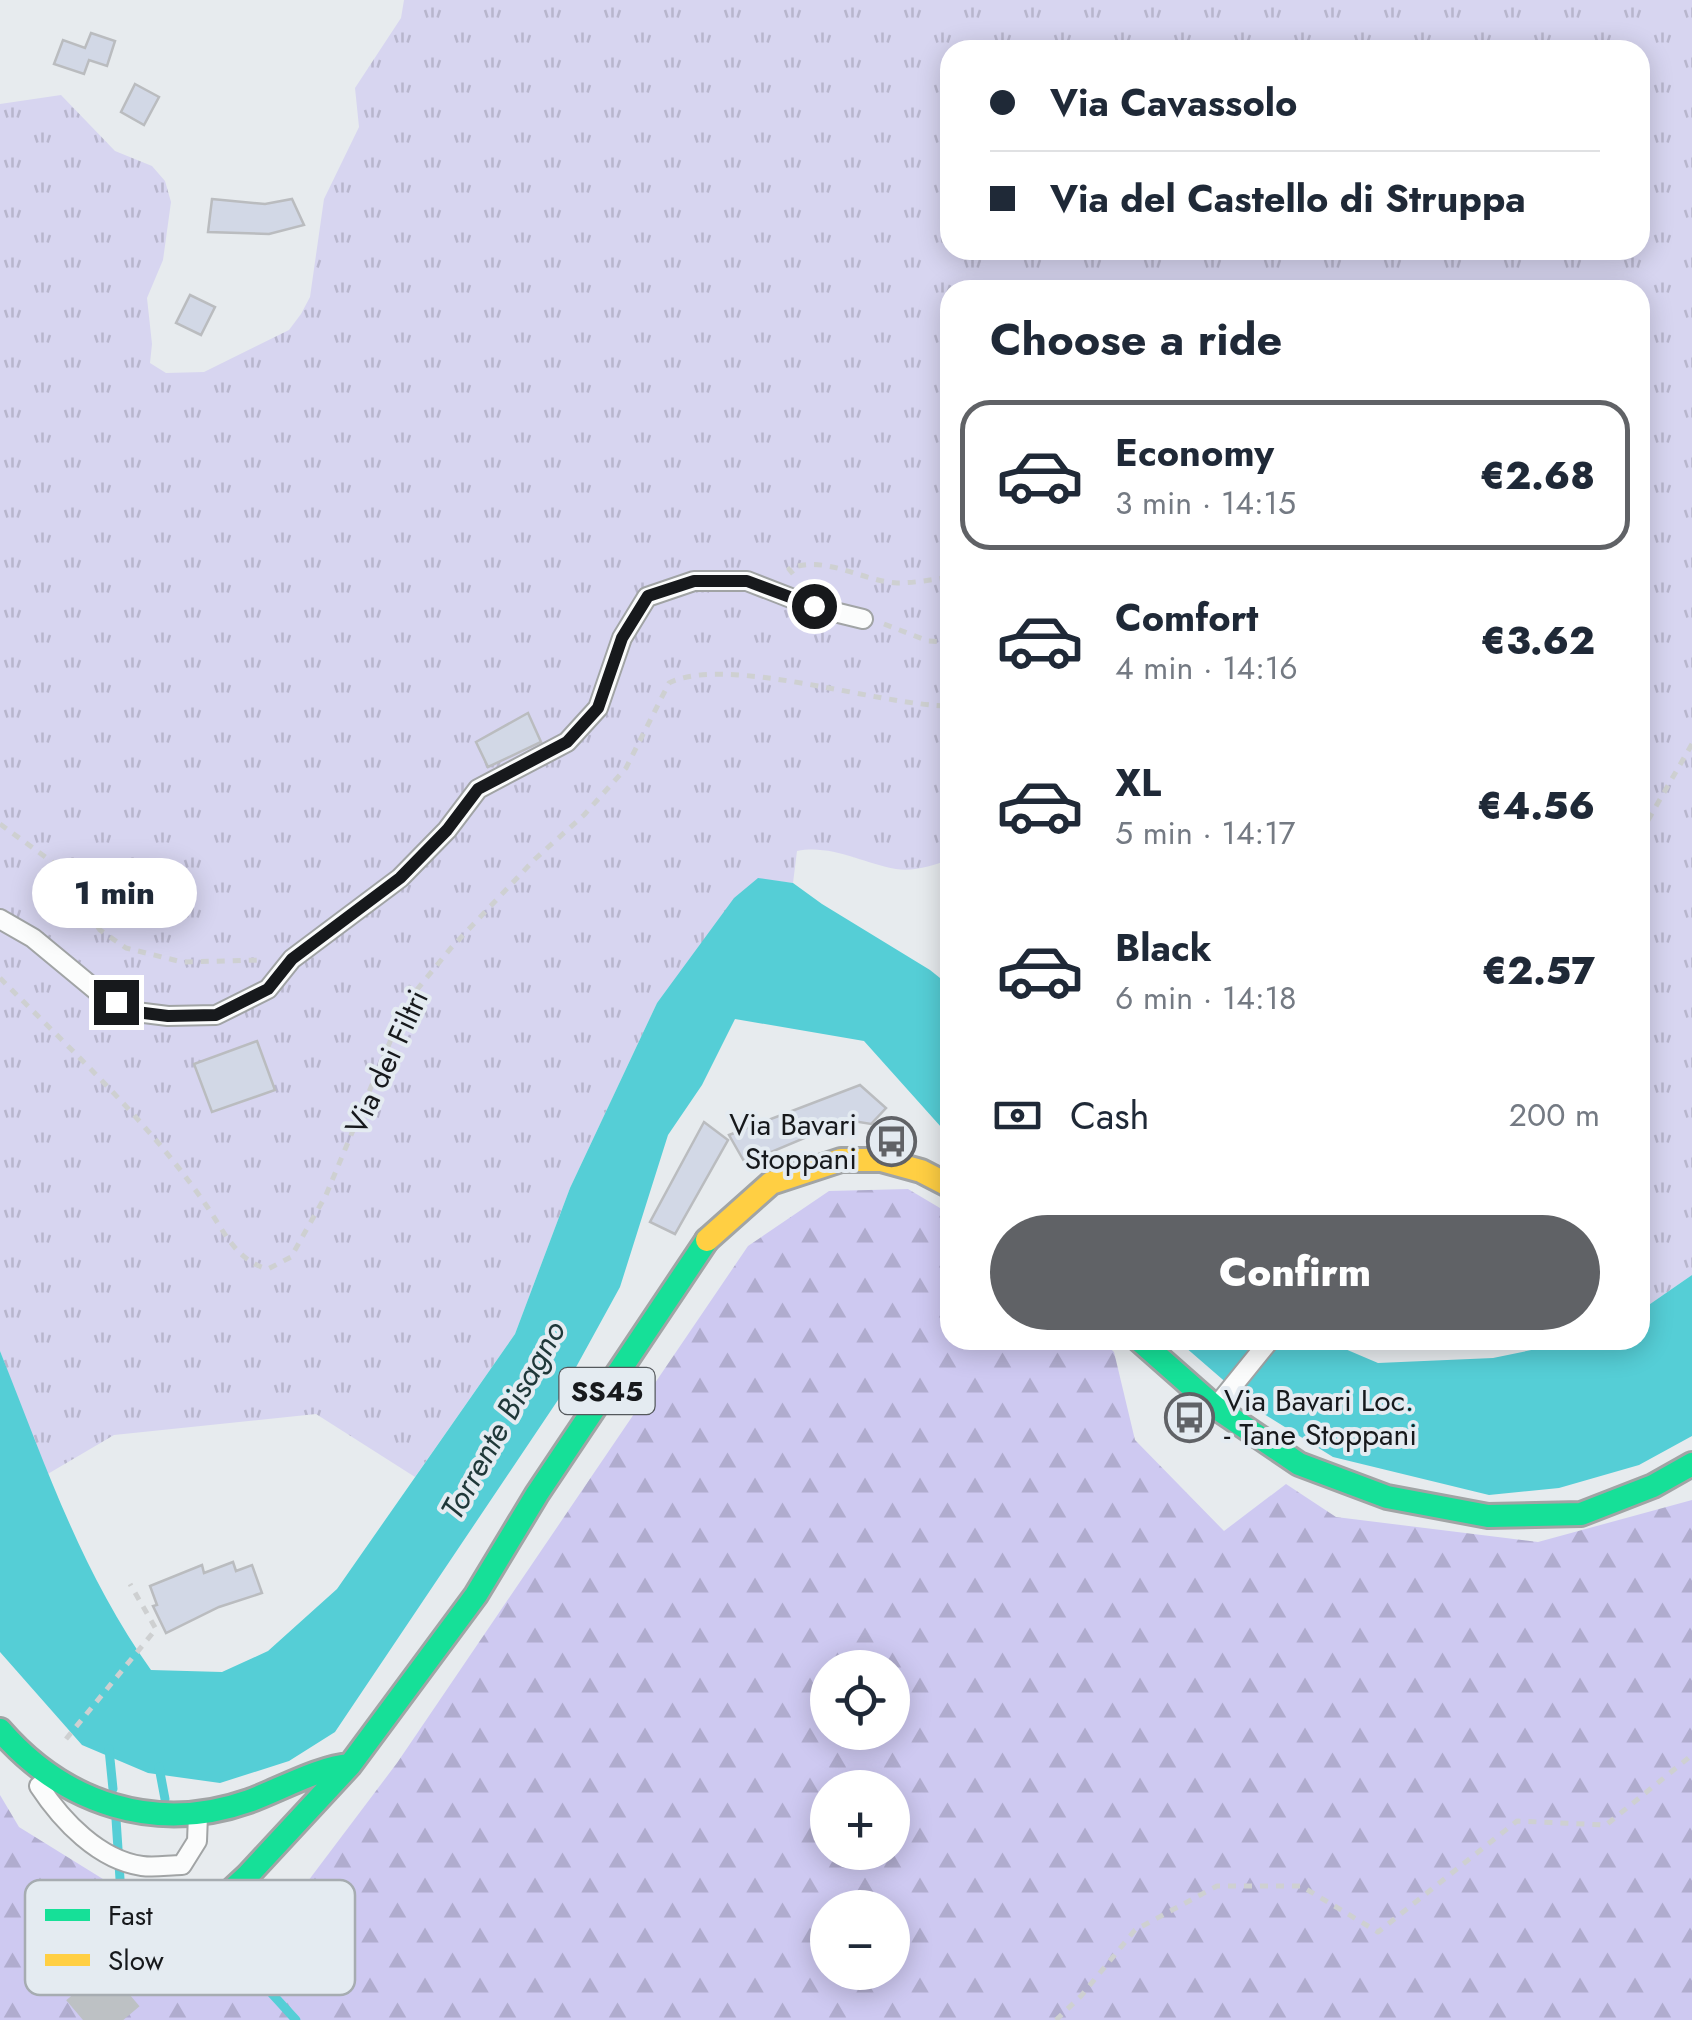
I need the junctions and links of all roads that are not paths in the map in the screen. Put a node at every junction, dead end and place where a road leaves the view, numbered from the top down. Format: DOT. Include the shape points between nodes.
graph roads {
  1 [pos="863,619"];
  2 [pos="0,919"];
  3 [pos="940,1181"];
  4 [pos="1153,1350"];
  5 [pos="1262,1350"];
  6 [pos="1222,1398"];
  7 [pos="1692,1464"];
  8 [pos="0,1730"];
  9 [pos="16,1752"];
  10 [pos="350,1765"];
  11 [pos="198,1815"];
  12 [pos="243,1880"];
  1 -- 2 [label="lane" via="747,581 694,581 648,596 622,638 598,708 567,742 478,789 400,878 292,959 268,989 216,1015 136,1012"];
  3 -- 10 [label="main road, SS45" via="882,1160 841,1160 771,1183 712,1232 476,1595"];
  4 -- 6 [label="main road"];
  5 -- 6 [label="lane"];
  6 -- 7 [label="main road" via="1299,1464 1386,1497 1488,1516 1580,1514"];
  8 -- 9 [label="main road"];
  9 -- 11 [label="main road" via="101,1804 149,1815"];
  9 -- 11 [label="lane" via="48,1801 99,1851 142,1866 182,1865 197,1840"];
  10 -- 11 [label="main road" via="331,1765 296,1785"];
  10 -- 12 [label="main road"];
}
